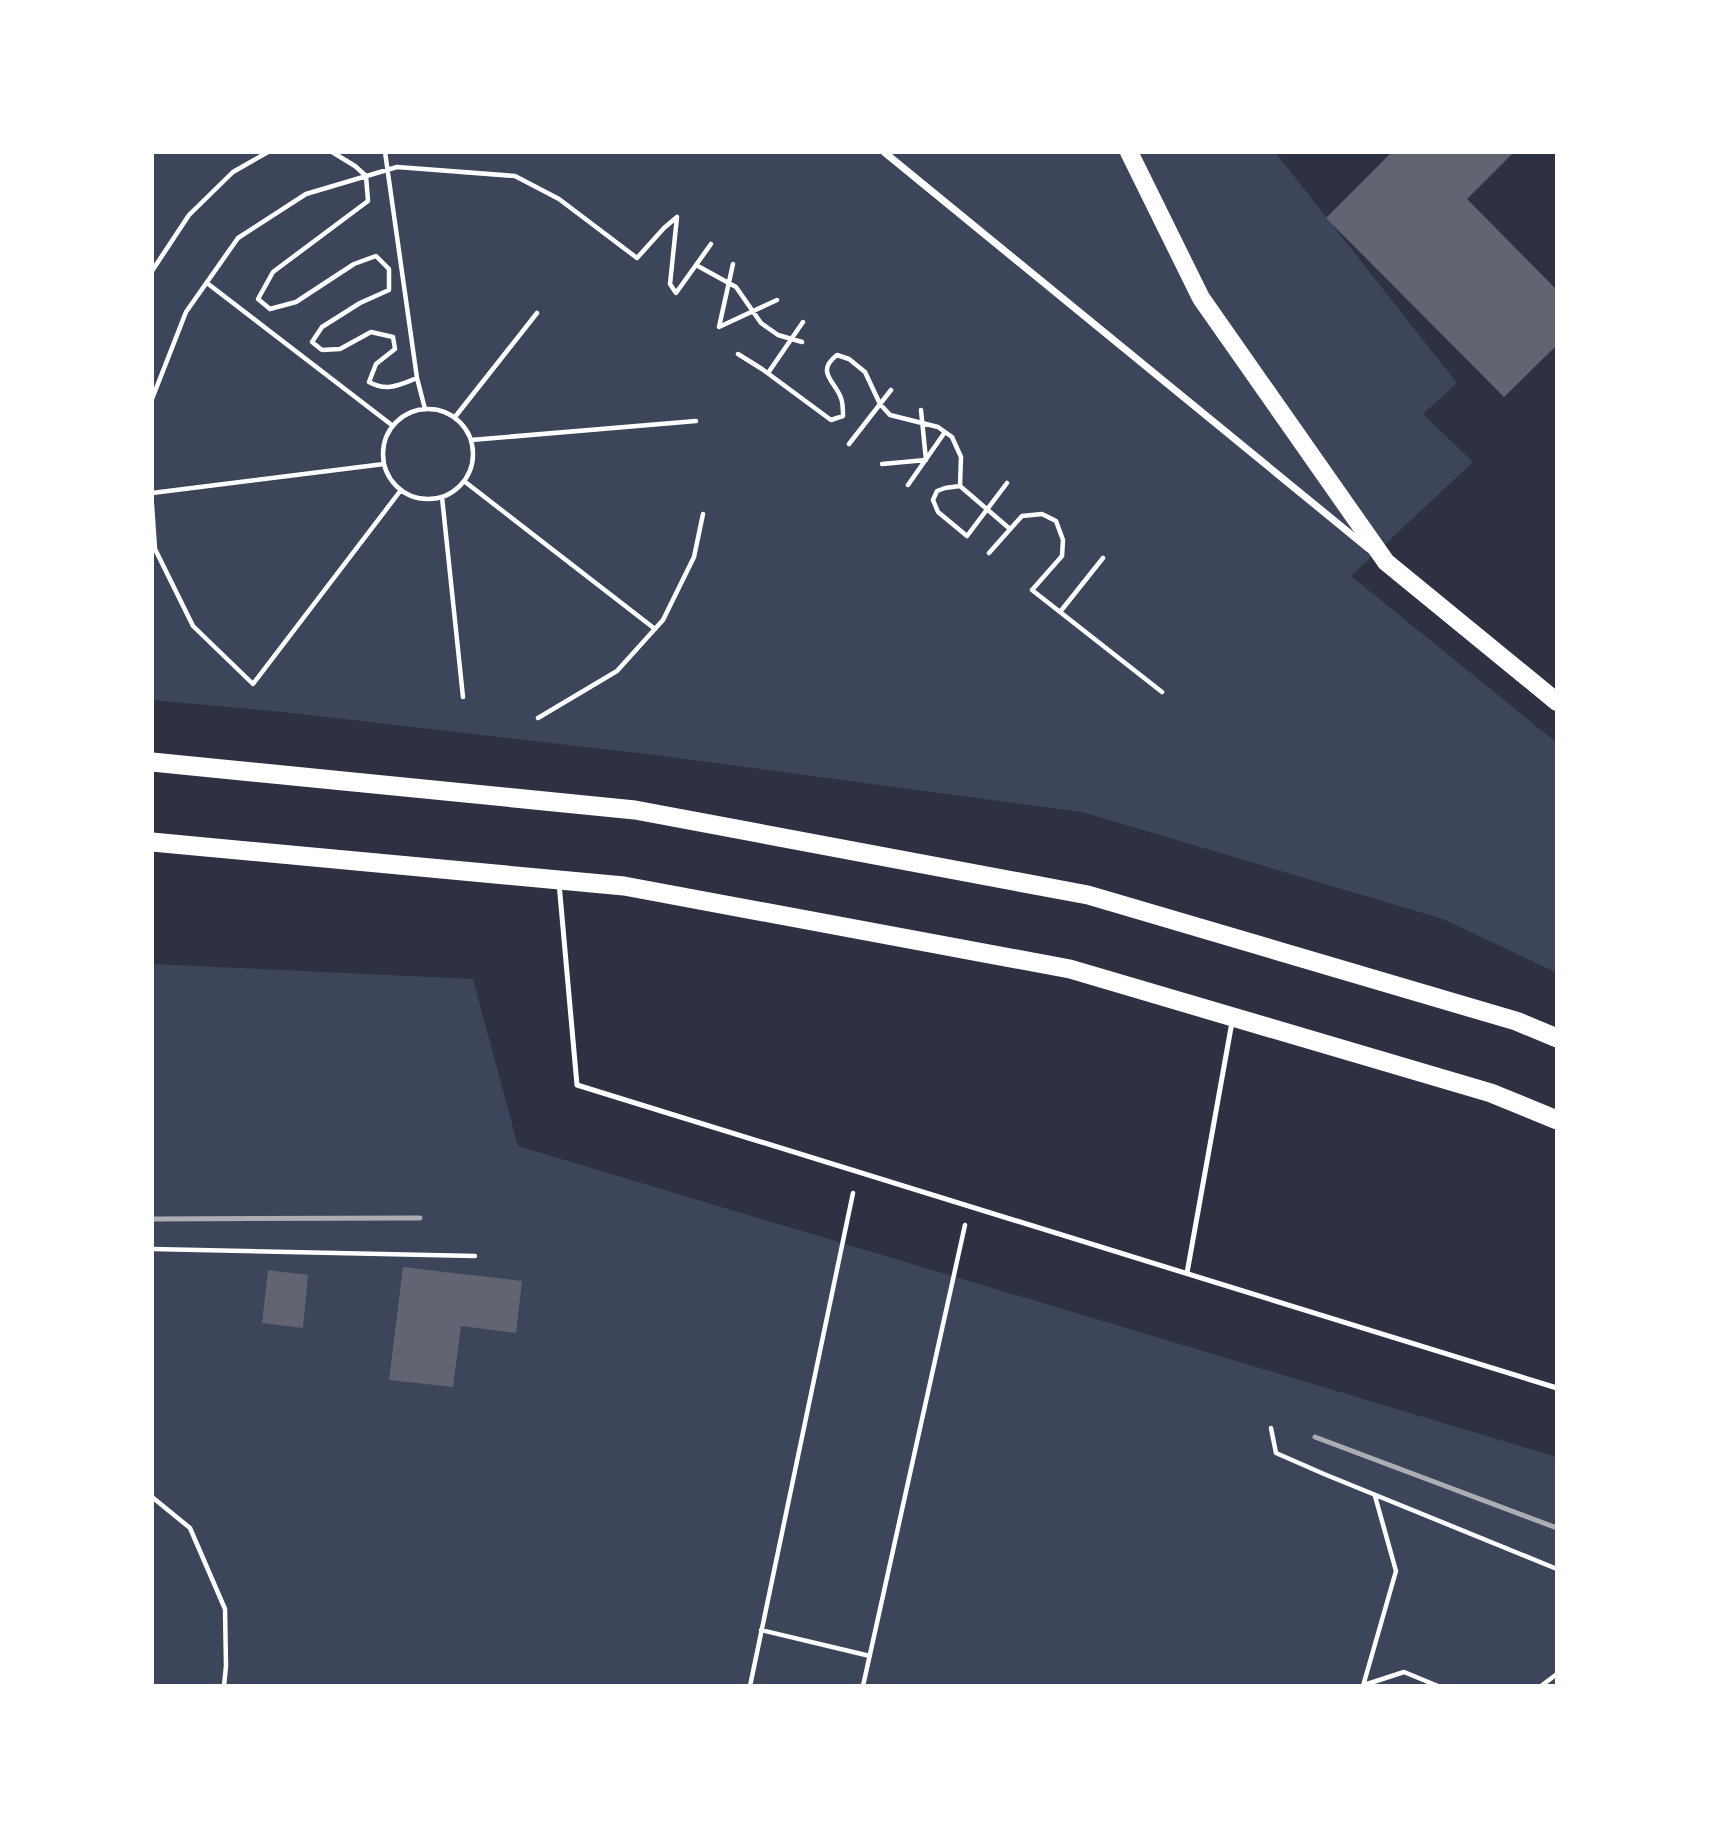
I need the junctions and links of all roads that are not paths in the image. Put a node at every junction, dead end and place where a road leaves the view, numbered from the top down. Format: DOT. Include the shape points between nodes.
graph roads {
  1 [pos="884,152"];
  2 [pos="1129,152"];
  3 [pos="1386,562"];
  4 [pos="1557,702"];
  5 [pos="152,762"];
  6 [pos="152,842"];
  7 [pos="559,880"];
  8 [pos="1233,1017"];
  9 [pos="1557,1038"];
  10 [pos="1557,1120"];
  11 [pos="1187,1273"];
  12 [pos="1557,1388"];
  1 -- 3 [label="street"];
  2 -- 3 [label="main road" via="1200,298"];
  3 -- 4 [label="main road"];
  5 -- 9 [label="highway" via="635,810 1088,895 1517,1021"];
  6 -- 7 [label="highway"];
  7 -- 8 [label="highway" via="624,886 1070,969"];
  7 -- 11 [label="lane" via="577,1085"];
  8 -- 10 [label="highway" via="1491,1093"];
  8 -- 11 [label="lane"];
  11 -- 12 [label="lane"];
}
